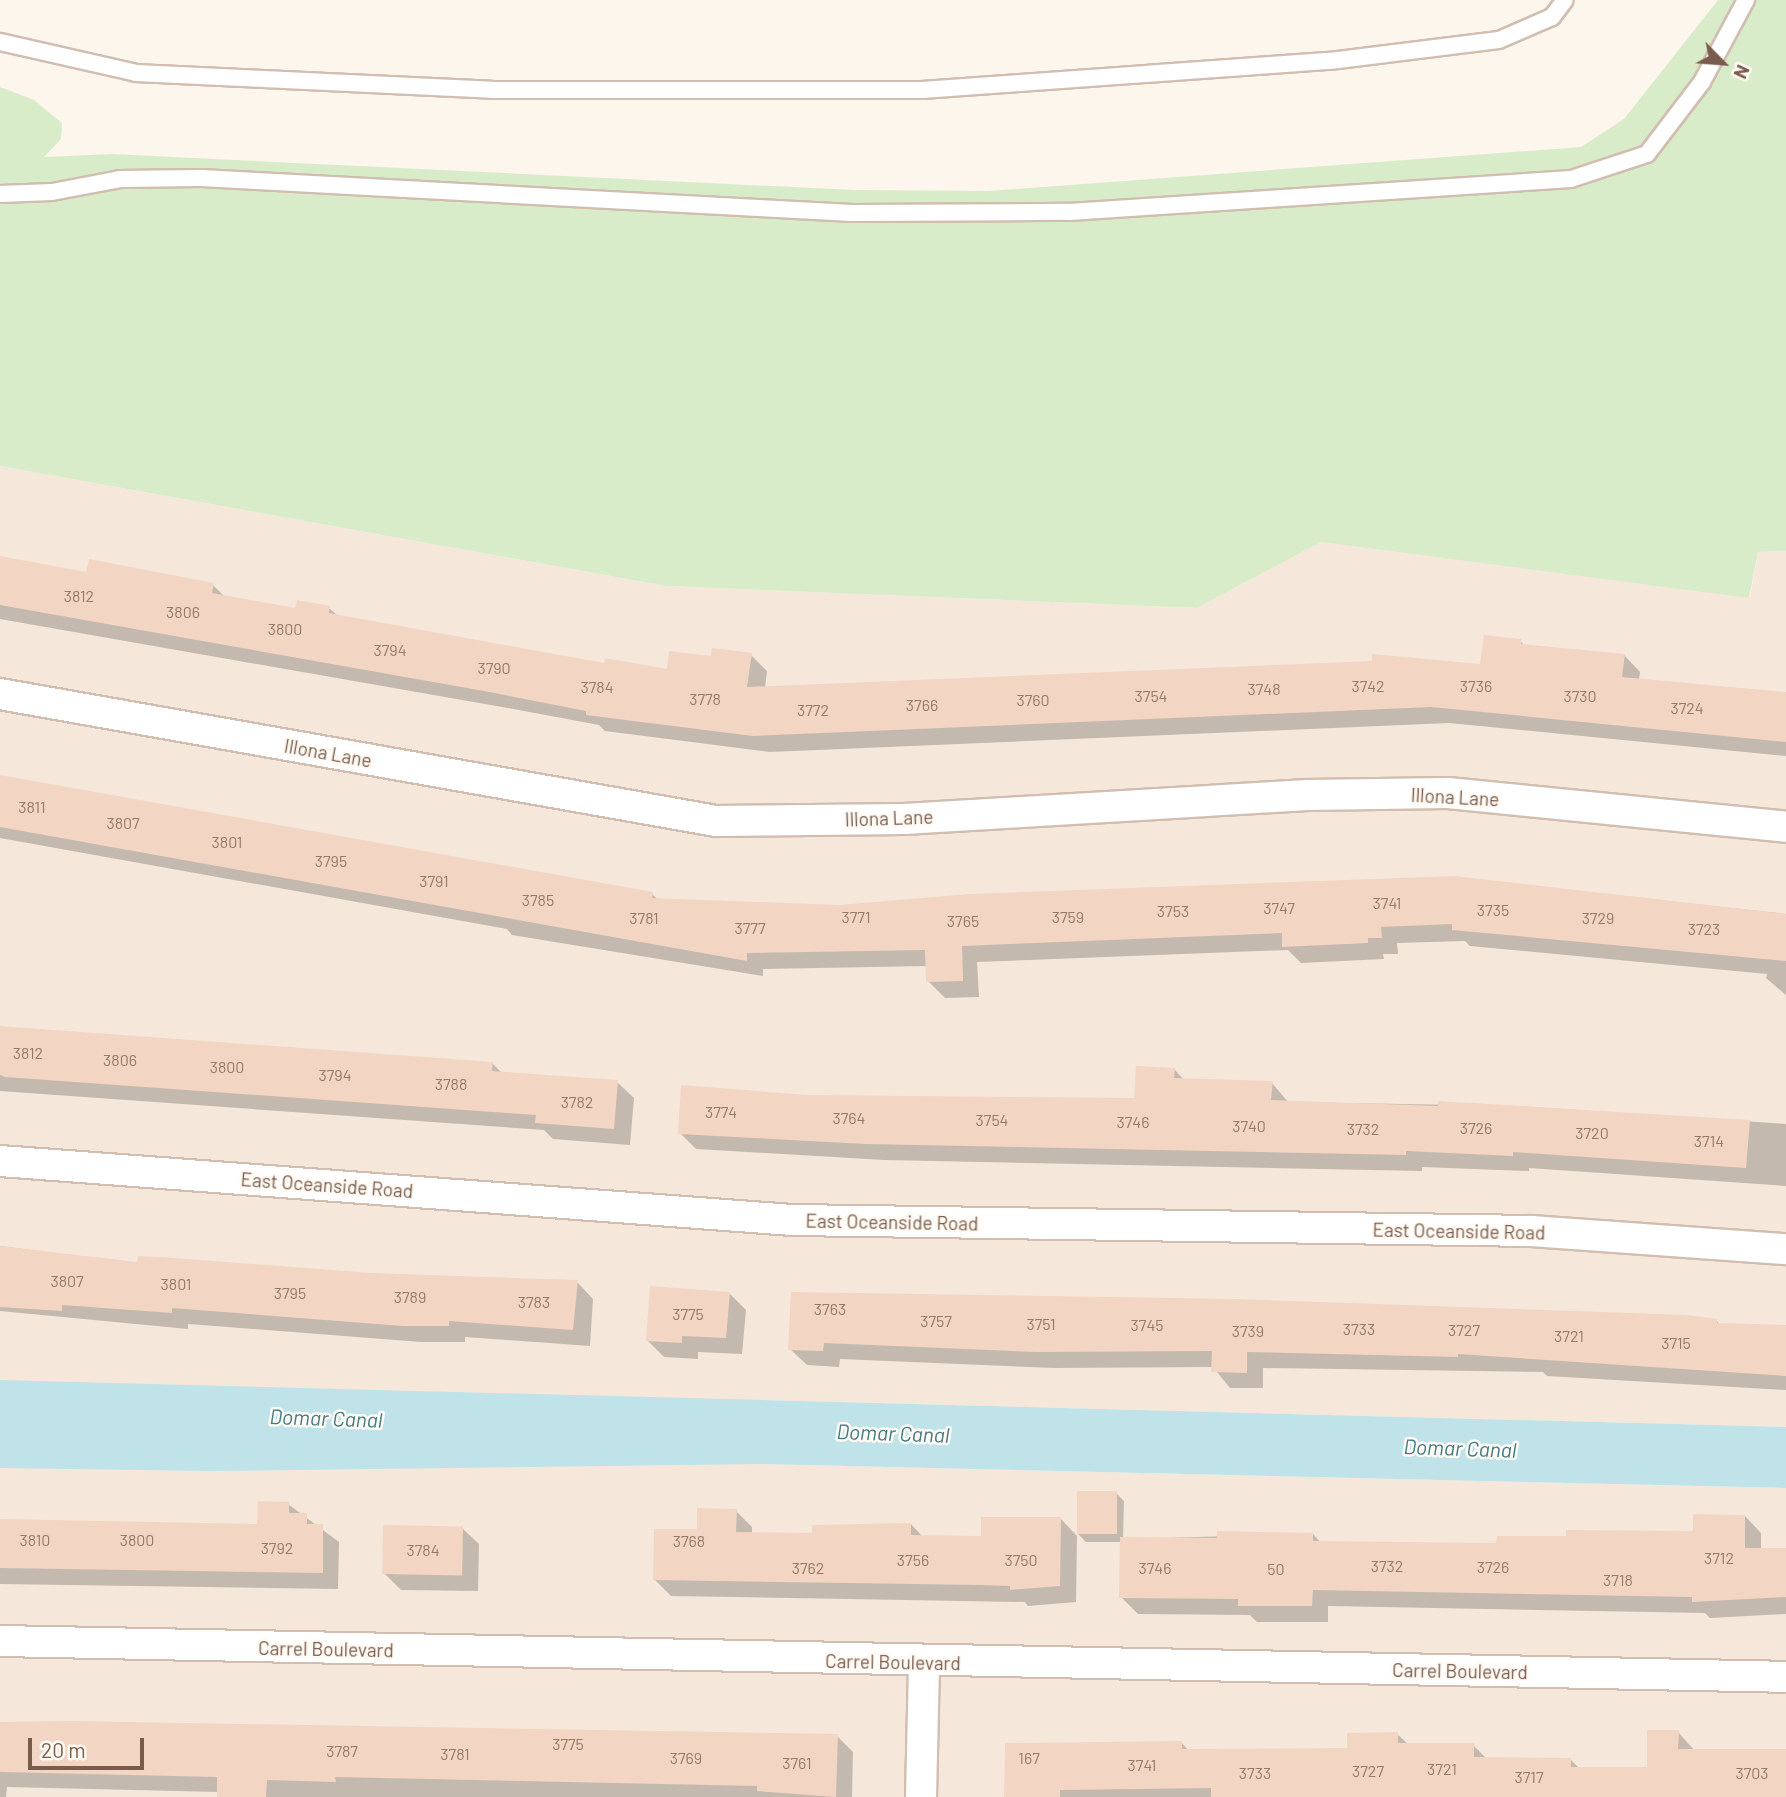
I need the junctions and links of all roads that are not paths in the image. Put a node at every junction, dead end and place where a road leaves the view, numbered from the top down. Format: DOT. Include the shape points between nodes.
graph roads {
  1 [pos="1565,0"];
  2 [pos="1746,0"];
  3 [pos="0,42"];
  4 [pos="0,194"];
  5 [pos="0,694"];
  6 [pos="1786,828"];
  7 [pos="0,1161"];
  8 [pos="1786,1249"];
  9 [pos="0,1642"];
  10 [pos="924,1662"];
  11 [pos="1786,1677"];
  12 [pos="921,1797"];
  1 -- 3 [label="lane" via="1552,17 1499,40 1330,61 922,90 492,90 136,72"];
  2 -- 4 [label="lane" via="1702,82 1647,154 1572,178 1069,212 852,213 201,178 120,179 52,192"];
  5 -- 6 [label="street, Illona Lane" via="716,821 904,819 1307,795 1448,793"];
  7 -- 8 [label="street, East Oceanside Road" via="792,1220 1532,1231"];
  9 -- 10 [label="street, Carrel Boulevard"];
  10 -- 11 [label="street, Carrel Boulevard"];
  10 -- 12 [label="street"];
}
